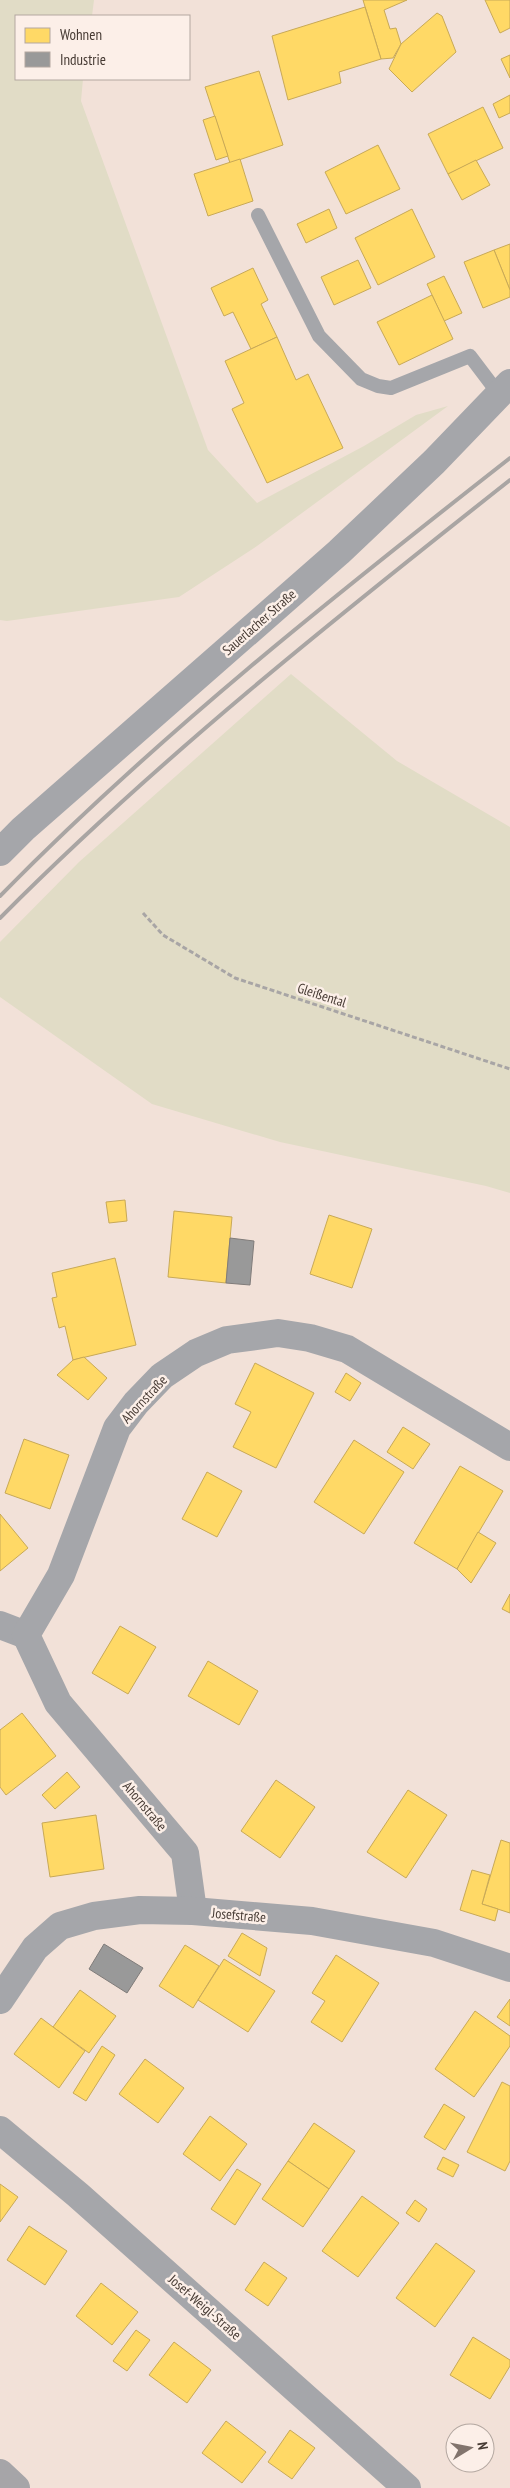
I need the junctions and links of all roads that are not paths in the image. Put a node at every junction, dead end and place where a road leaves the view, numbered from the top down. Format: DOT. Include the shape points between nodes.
graph roads {
  1 [pos="258,214"];
  2 [pos="504,388"];
  3 [pos="0,852"];
  4 [pos="510,1447"];
  5 [pos="0,1625"];
  6 [pos="26,1635"];
  7 [pos="193,1910"];
  8 [pos="510,1968"];
  9 [pos="0,2000"];
  10 [pos="0,2130"];
  11 [pos="0,2473"];
  12 [pos="16,2488"];
  13 [pos="408,2488"];
  1 -- 2 [label="lane" via="320,336 361,379 391,388 470,356"];
  2 -- 3 [label="street, Sauerlacher Straße" via="434,462 340,552"];
  4 -- 6 [label="street, Ahornstraße" via="347,1349 278,1333 227,1340 196,1354 162,1376 117,1428 61,1575"];
  5 -- 6 [label="street"];
  6 -- 7 [label="street, Ahornstraße" via="58,1703 185,1853"];
  7 -- 8 [label="street, Josefstraße" via="312,1921 425,1941"];
  7 -- 9 [label="street, Josefstraße" via="140,1910 94,1916 60,1926 35,1948"];
  10 -- 13 [label="street, Josef-Weigl-Straße" via="78,2195"];
  11 -- 12 [label="main road"];
}
